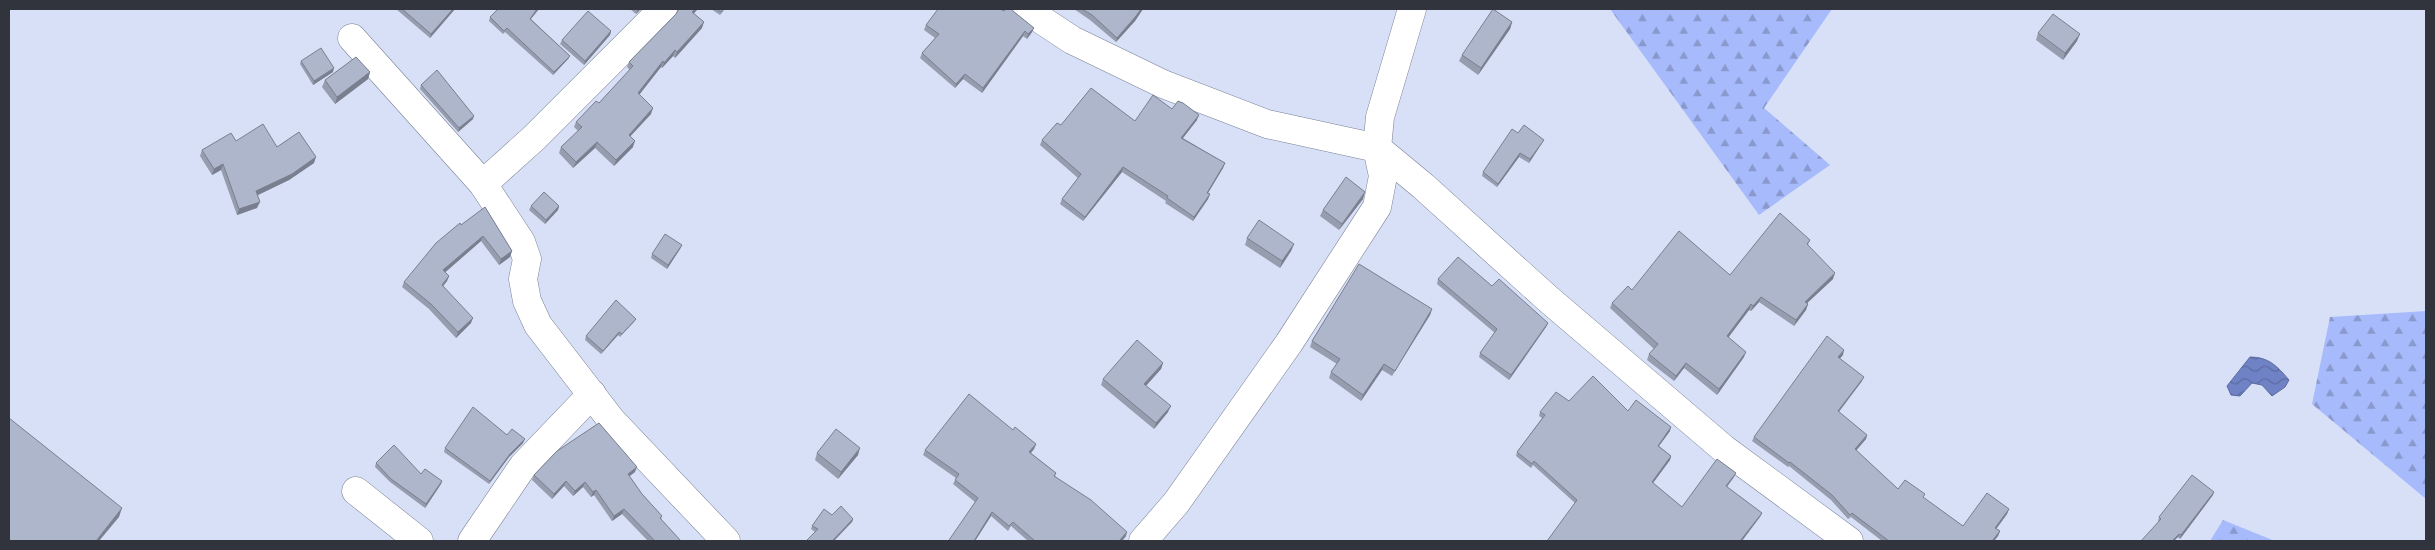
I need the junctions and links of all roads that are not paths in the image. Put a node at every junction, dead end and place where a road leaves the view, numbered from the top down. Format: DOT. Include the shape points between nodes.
graph roads {
  1 [pos="664,9"];
  2 [pos="1025,9"];
  3 [pos="1412,9"];
  4 [pos="352,38"];
  5 [pos="1377,148"];
  6 [pos="483,184"];
  7 [pos="592,394"];
  8 [pos="356,491"];
  9 [pos="419,541"];
  10 [pos="472,541"];
  11 [pos="726,541"];
  12 [pos="1143,541"];
  13 [pos="1849,541"];
  1 -- 6 [label="street"];
  2 -- 5 [label="street" via="1072,40 1163,84 1267,124"];
  3 -- 5 [label="street" via="1380,117"];
  4 -- 6 [label="street"];
  5 -- 12 [label="street" via="1383,176 1377,206 1289,343 1176,503"];
  5 -- 13 [label="street" via="1724,449"];
  6 -- 7 [label="street" via="521,242 527,259 524,278 527,301 538,325"];
  7 -- 10 [label="street" via="523,466"];
  7 -- 11 [label="street" via="612,421"];
  8 -- 9 [label="street"];
}
